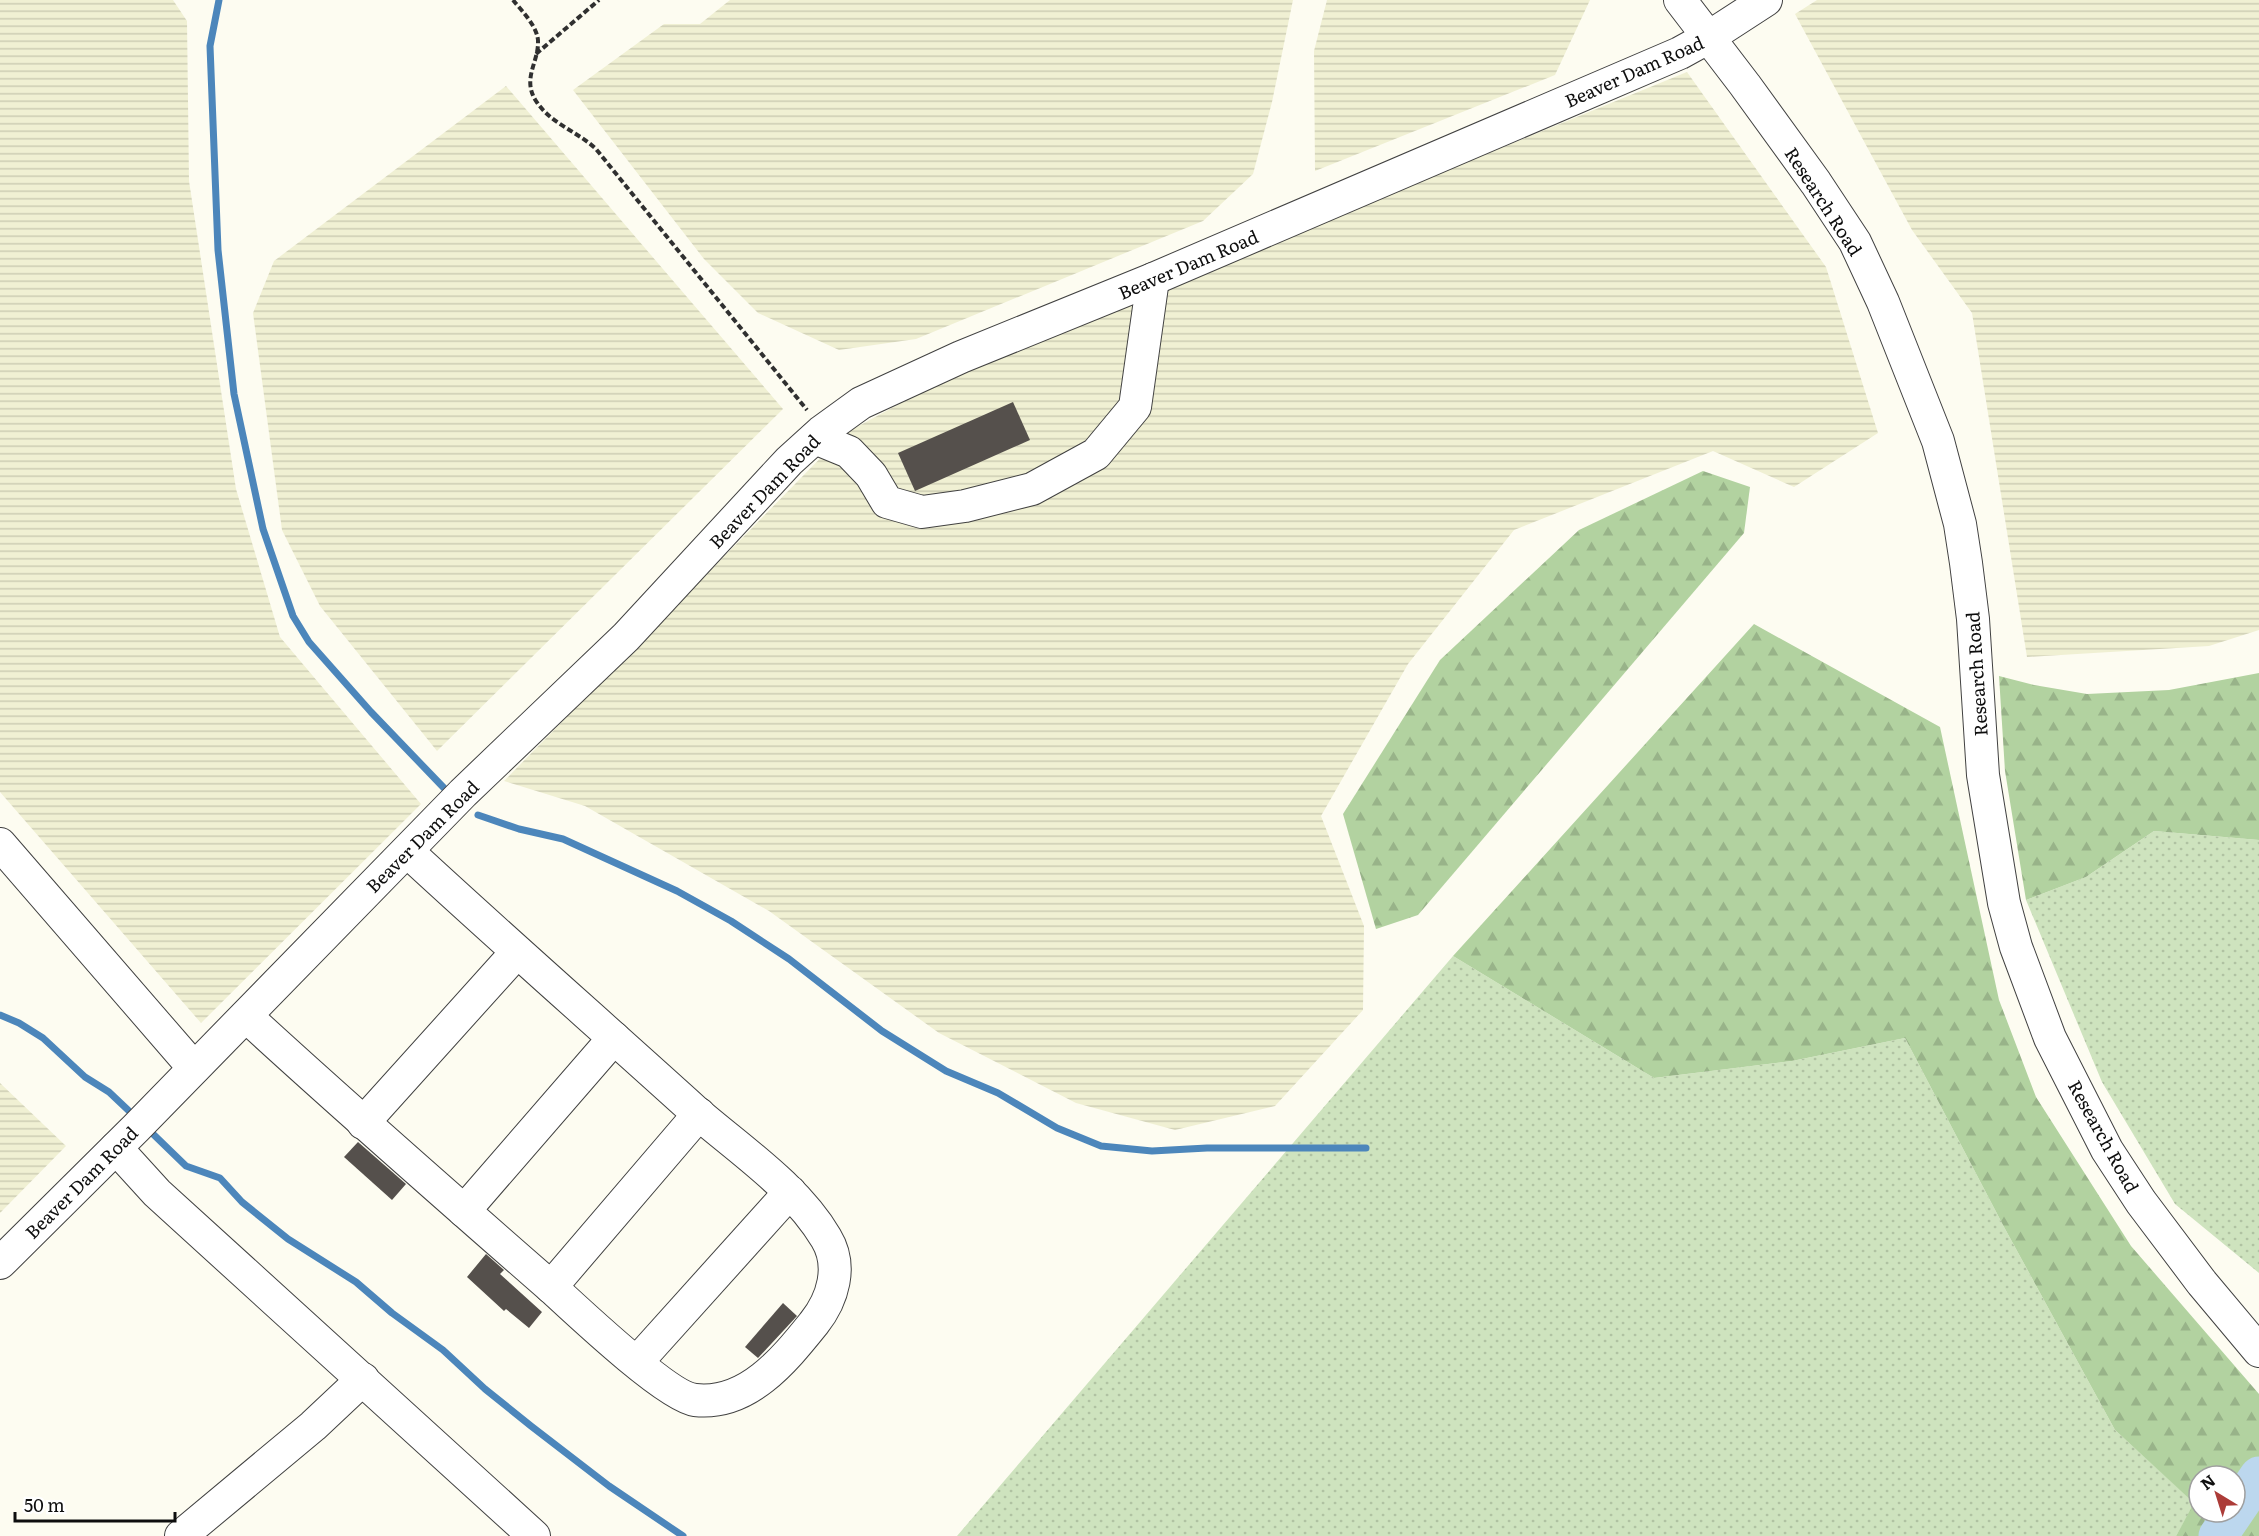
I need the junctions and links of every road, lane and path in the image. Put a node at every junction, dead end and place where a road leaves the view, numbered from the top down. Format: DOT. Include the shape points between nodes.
graph roads {
  1 [pos="513,0"];
  2 [pos="599,0"];
  3 [pos="1680,0"];
  4 [pos="1766,0"];
  5 [pos="1709,37"];
  6 [pos="535,55"];
  7 [pos="1153,279"];
  8 [pos="819,434"];
  9 [pos="0,844"];
  10 [pos="407,851"];
  11 [pos="517,952"];
  12 [pos="246,1016"];
  13 [pos="614,1038"];
  14 [pos="194,1068"];
  15 [pos="699,1114"];
  16 [pos="363,1123"];
  17 [pos="116,1148"];
  18 [pos="790,1192"];
  19 [pos="464,1211"];
  20 [pos="0,1263"];
  21 [pos="551,1287"];
  22 [pos="2259,1351"];
  23 [pos="637,1362"];
  24 [pos="363,1379"];
  25 [pos="181,1536"];
  26 [pos="534,1536"];
  1 -- 6 [label="path" via="536,31"];
  2 -- 6 [label="path"];
  3 -- 5 [label="street, Research Road"];
  4 -- 5 [label="street, Beaver Dam Road"];
  5 -- 7 [label="street, Beaver Dam Road" via="1680,53"];
  5 -- 22 [label="street, Research Road" via="1855,242 1941,450 1966,563 1983,775 2004,903 2050,1038 2107,1150 2141,1202"];
  6 -- 8 [label="path" via="530,82 534,99 556,123 596,149"];
  7 -- 8 [label="street, Beaver Dam Road" via="909,380 861,403"];
  7 -- 8 [label="street" via="1135,407 1096,454 1032,489 922,512 887,502 871,475 849,452"];
  8 -- 10 [label="street, Beaver Dam Road" via="789,461 626,637"];
  9 -- 14 [label="street"];
  10 -- 11 [label="street"];
  10 -- 12 [label="street, Beaver Dam Road"];
  11 -- 13 [label="street"];
  11 -- 16 [label="street"];
  12 -- 14 [label="street, Beaver Dam Road"];
  12 -- 16 [label="street"];
  13 -- 15 [label="street"];
  13 -- 19 [label="street"];
  14 -- 17 [label="street, Beaver Dam Road"];
  15 -- 18 [label="street"];
  15 -- 21 [label="street"];
  16 -- 19 [label="street"];
  17 -- 20 [label="street, Beaver Dam Road"];
  17 -- 24 [label="street" via="157,1193"];
  18 -- 23 [label="street"];
  18 -- 23 [label="street" via="826,1238 836,1269 822,1312 789,1354 757,1383 735,1394 704,1401 679,1394"];
  19 -- 21 [label="street"];
  21 -- 23 [label="street"];
  24 -- 25 [label="street"];
  24 -- 26 [label="street"];
}
